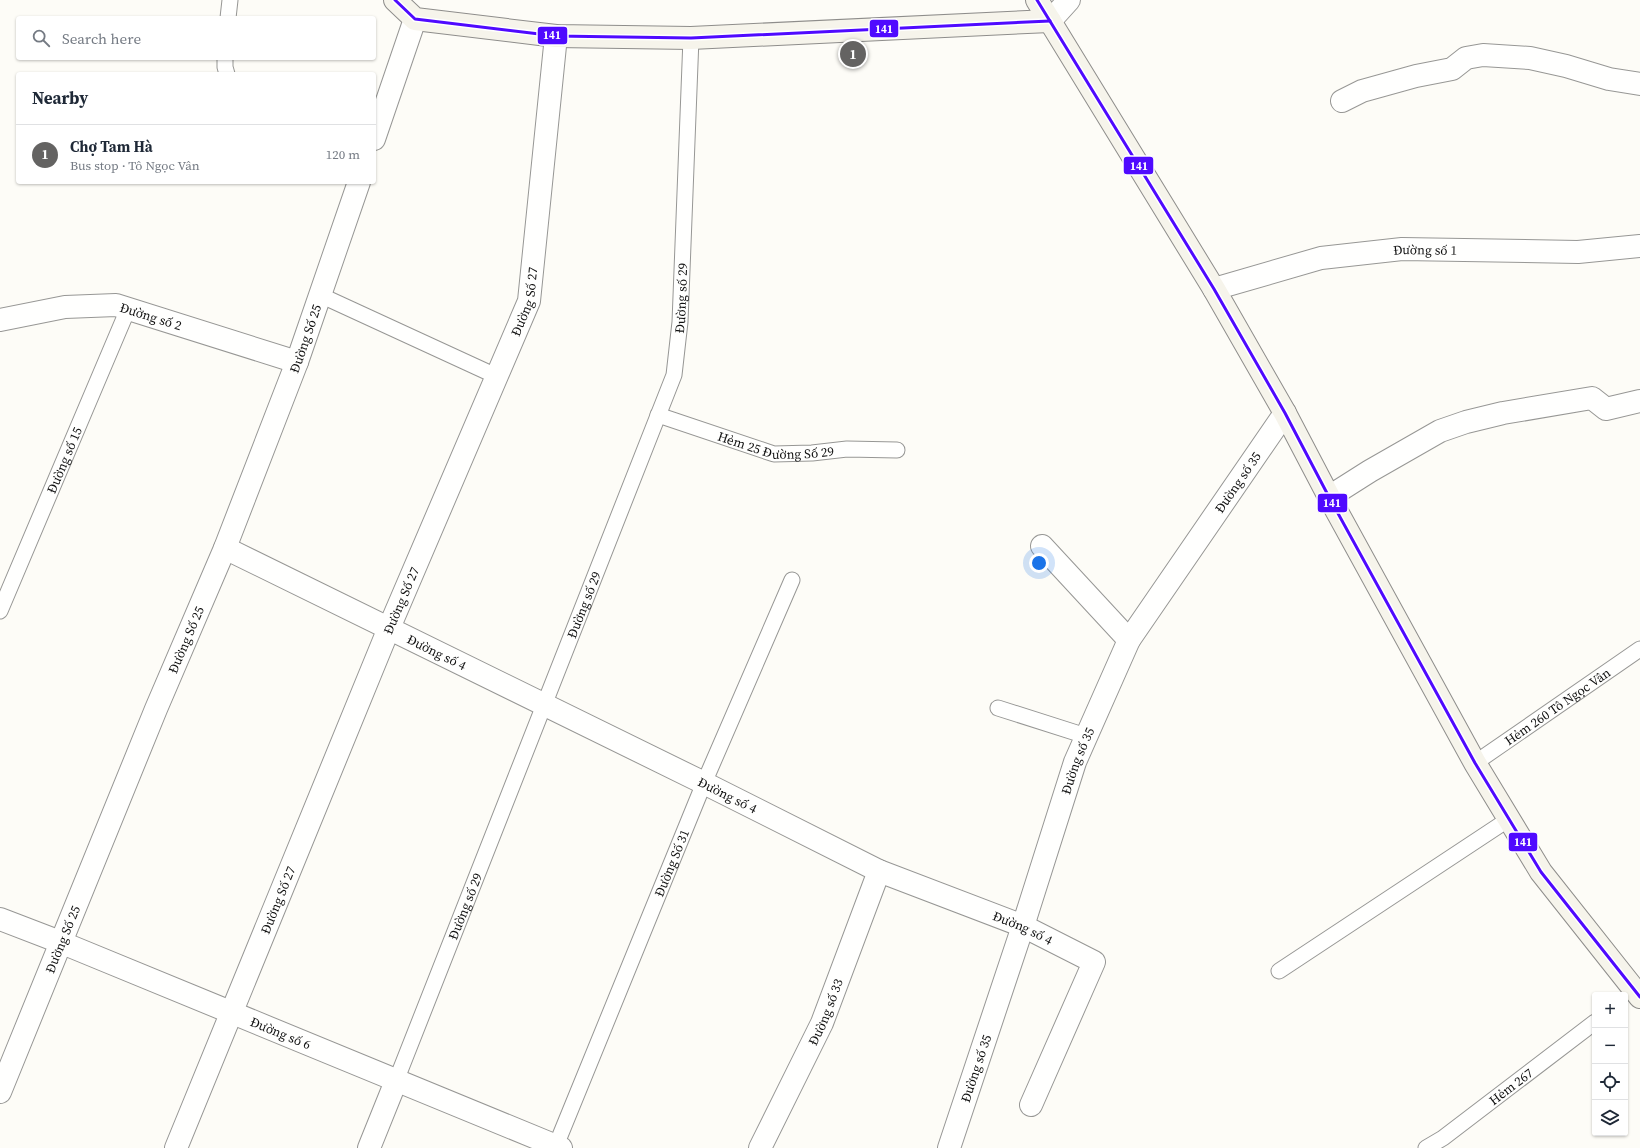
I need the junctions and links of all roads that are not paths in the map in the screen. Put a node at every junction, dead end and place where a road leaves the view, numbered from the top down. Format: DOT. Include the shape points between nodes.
graph roads {
  1 [pos="230,0"];
  2 [pos="395,0"];
  3 [pos="1038,0"];
  4 [pos="1069,0"];
  5 [pos="228,16"];
  6 [pos="415,19"];
  7 [pos="1050,21"];
  8 [pos="556,36"];
  9 [pos="691,38"];
  10 [pos="226,60"];
  11 [pos="226,72"];
  12 [pos="1640,84"];
  13 [pos="1342,101"];
  14 [pos="376,133"];
  15 [pos="358,184"];
  16 [pos="1640,246"];
  17 [pos="1214,289"];
  18 [pos="320,295"];
  19 [pos="128,309"];
  20 [pos="0,320"];
  21 [pos="297,362"];
  22 [pos="496,376"];
  23 [pos="1640,401"];
  24 [pos="1285,413"];
  25 [pos="658,415"];
  26 [pos="897,450"];
  27 [pos="1329,497"];
  28 [pos="1042,546"];
  29 [pos="225,548"];
  30 [pos="792,580"];
  31 [pos="0,611"];
  32 [pos="389,628"];
  33 [pos="1129,640"];
  34 [pos="1640,648"];
  35 [pos="544,704"];
  36 [pos="998,708"];
  37 [pos="1086,736"];
  38 [pos="1475,763"];
  39 [pos="704,783"];
  40 [pos="1509,820"];
  41 [pos="879,871"];
  42 [pos="0,919"];
  43 [pos="1023,926"];
  44 [pos="60,942"];
  45 [pos="1279,971"];
  46 [pos="1634,996"];
  47 [pos="232,1013"];
  48 [pos="1592,1024"];
  49 [pos="396,1081"];
  50 [pos="0,1092"];
  51 [pos="1031,1105"];
  52 [pos="1447,1143"];
  53 [pos="557,1147"];
  54 [pos="176,1148"];
  55 [pos="369,1148"];
  56 [pos="760,1148"];
  57 [pos="949,1148"];
  58 [pos="1426,1148"];
  1 -- 5 [label="lane"];
  2 -- 6 [label="main road"];
  3 -- 7 [label="main road"];
  4 -- 7 [label="street"];
  6 -- 8 [label="main road"];
  6 -- 14 [label="street"];
  7 -- 9 [label="main road"];
  7 -- 17 [label="main road"];
  8 -- 9 [label="main road"];
  8 -- 22 [label="street, Đường Số 27" via="529,301"];
  9 -- 25 [label="lane, Đường số 29" via="680,322 674,375"];
  10 -- 11 [label="lane"];
  12 -- 13 [label="street" via="1609,79 1530,58 1483,56 1466,58 1452,69 1362,91"];
  15 -- 18 [label="street, Đường Số 25"];
  16 -- 17 [label="street, Đường số 1" via="1578,252 1402,249 1321,258"];
  17 -- 24 [label="main road"];
  18 -- 21 [label="street, Đường Số 25"];
  18 -- 22 [label="lane"];
  19 -- 20 [label="street, Đường số 2" via="116,306 65,307"];
  19 -- 21 [label="street, Đường số 2"];
  19 -- 31 [label="lane, Đường số 15"];
  21 -- 29 [label="street, Đường Số 25"];
  22 -- 32 [label="street, Đường Số 27"];
  23 -- 27 [label="street" via="1606,409 1592,398 1466,422 1440,431 1410,447"];
  24 -- 27 [label="main road"];
  24 -- 33 [label="street, Đường số 35"];
  25 -- 26 [label="lane, Hẻm 25 Đường Số 29" via="774,454 847,449"];
  25 -- 35 [label="lane, Đường số 29"];
  27 -- 38 [label="main road"];
  28 -- 33 [label="street"];
  29 -- 32 [label="street, Đường số 4"];
  29 -- 44 [label="street, Đường Số 25"];
  30 -- 39 [label="lane, Đường Số 31"];
  32 -- 35 [label="street, Đường số 4"];
  32 -- 47 [label="street, Đường Số 27"];
  33 -- 37 [label="street, Đường số 35"];
  34 -- 38 [label="lane, Hẻm 260 Tô Ngọc Vân"];
  35 -- 39 [label="street, Đường số 4"];
  35 -- 49 [label="lane, Đường số 29"];
  36 -- 37 [label="lane"];
  37 -- 43 [label="street, Đường số 35" via="1075,762"];
  38 -- 40 [label="main road"];
  39 -- 41 [label="street, Đường số 4"];
  39 -- 53 [label="lane, Đường Số 31"];
  40 -- 45 [label="lane"];
  40 -- 46 [label="main road" via="1541,872"];
  41 -- 43 [label="street, Đường số 4"];
  41 -- 56 [label="street, Đường số 33" via="822,1023"];
  42 -- 44 [label="street, Đường số 6"];
  43 -- 51 [label="street, Đường số 4" via="1094,962"];
  43 -- 57 [label="street, Đường số 35"];
  44 -- 47 [label="street, Đường số 6"];
  44 -- 50 [label="street, Đường Số 25"];
  47 -- 49 [label="street, Đường số 6"];
  47 -- 54 [label="street, Đường Số 27"];
  48 -- 52 [label="lane, Hẻm 267"];
  49 -- 53 [label="street, Đường số 6"];
  49 -- 55 [label="street, Đường số 29"];
  52 -- 58 [label="lane, Hẻm 267"];
}
